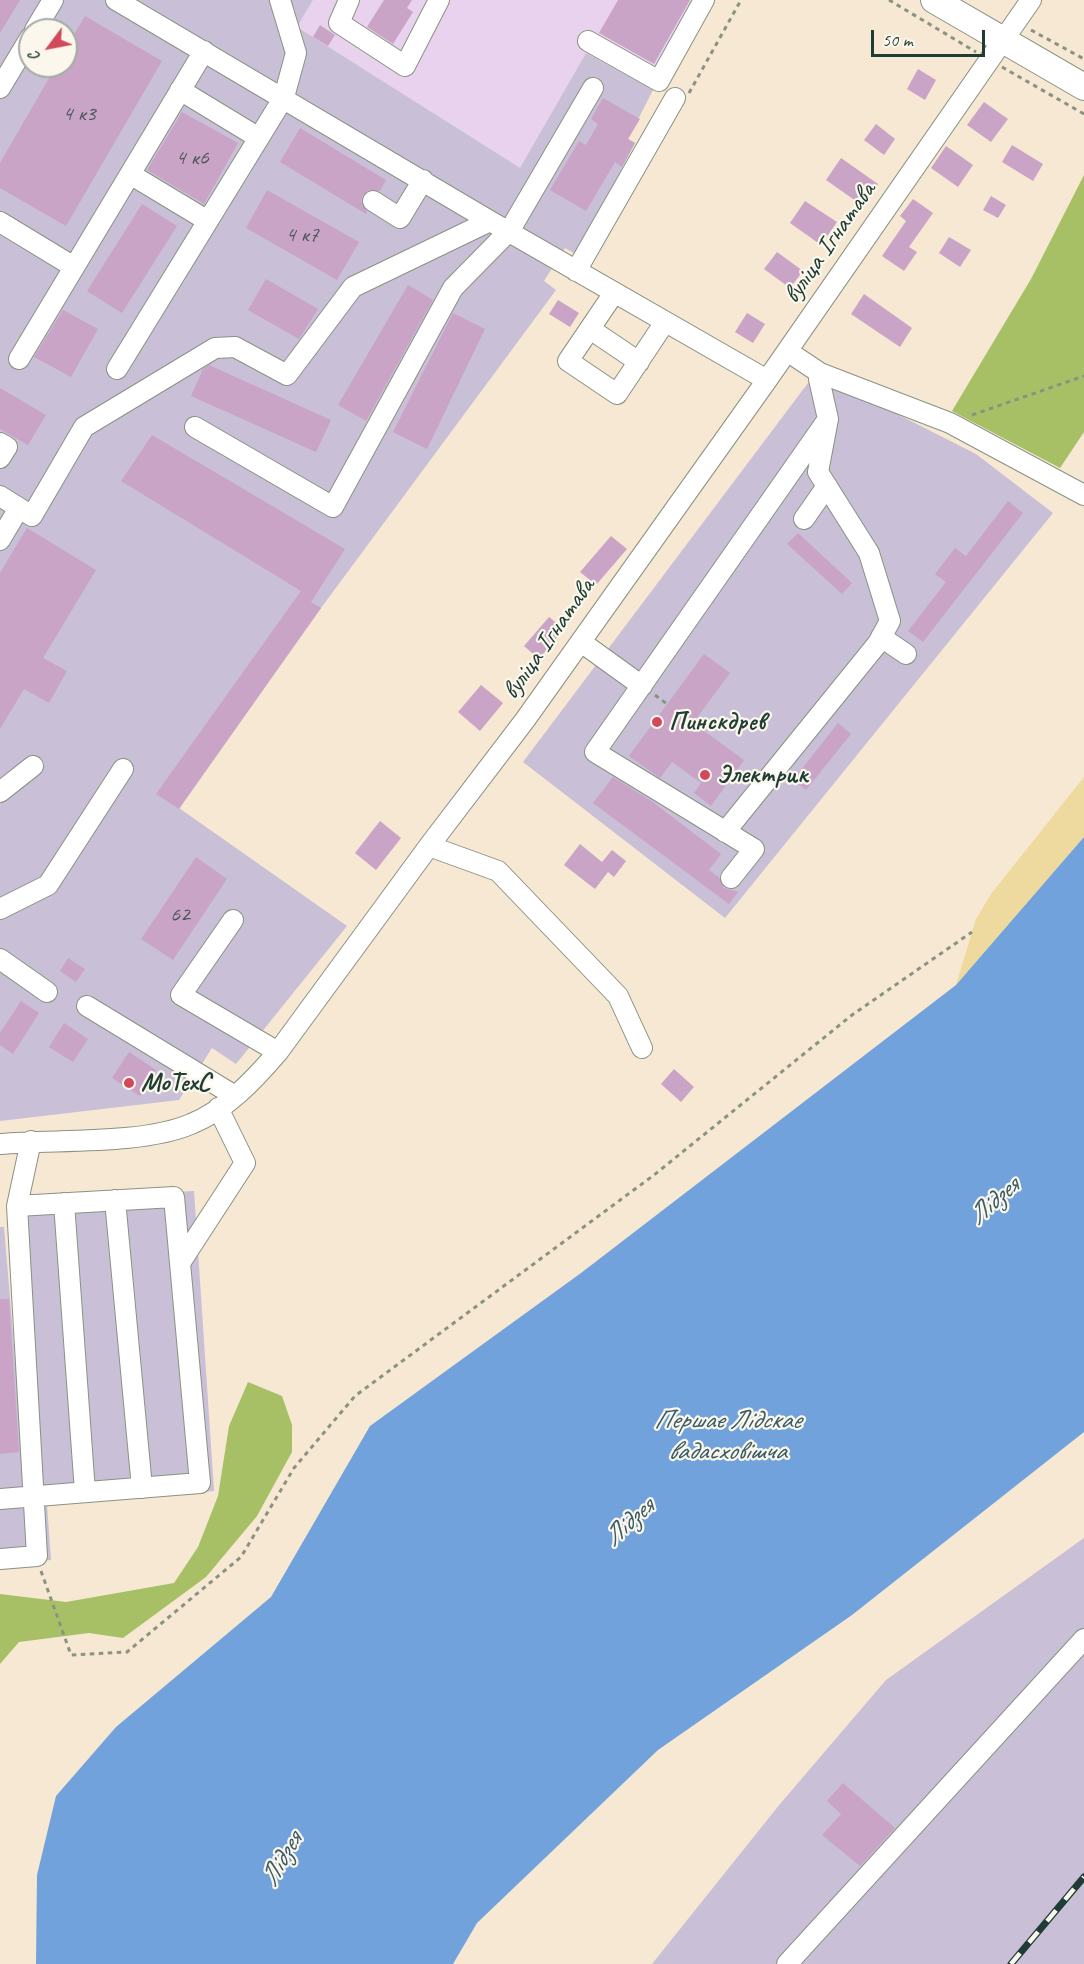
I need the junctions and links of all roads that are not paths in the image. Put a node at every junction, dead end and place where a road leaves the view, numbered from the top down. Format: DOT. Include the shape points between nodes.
graph roads {
  1 [pos="53,0"];
  2 [pos="116,0"];
  3 [pos="280,0"];
  4 [pos="349,0"];
  5 [pos="439,0"];
  6 [pos="704,0"];
  7 [pos="934,0"];
  8 [pos="1031,0"];
  9 [pos="42,18"];
  10 [pos="588,41"];
  11 [pos="1003,41"];
  12 [pos="204,51"];
  13 [pos="18,58"];
  14 [pos="1084,87"];
  15 [pos="0,88"];
  16 [pos="593,88"];
  17 [pos="180,90"];
  18 [pos="284,97"];
  19 [pos="681,98"];
  20 [pos="259,138"];
  21 [pos="130,174"];
  22 [pos="423,180"];
  23 [pos="373,201"];
  24 [pos="208,221"];
  25 [pos="490,221"];
  26 [pos="0,222"];
  27 [pos="510,230"];
  28 [pos="74,267"];
  29 [pos="576,271"];
  30 [pos="614,293"];
  31 [pos="665,322"];
  32 [pos="590,329"];
  33 [pos="787,351"];
  34 [pos="19,359"];
  35 [pos="639,362"];
  36 [pos="117,369"];
  37 [pos="179,370"];
  38 [pos="820,372"];
  39 [pos="200,376"];
  40 [pos="767,380"];
  41 [pos="828,420"];
  42 [pos="195,427"];
  43 [pos="0,443"];
  44 [pos="0,458"];
  45 [pos="827,486"];
  46 [pos="1084,495"];
  47 [pos="0,496"];
  48 [pos="19,508"];
  49 [pos="804,519"];
  50 [pos="0,540"];
  51 [pos="881,637"];
  52 [pos="581,642"];
  53 [pos="906,654"];
  54 [pos="642,686"];
  55 [pos="33,766"];
  56 [pos="123,769"];
  57 [pos="0,792"];
  58 [pos="725,832"];
  59 [pos="429,846"];
  60 [pos="731,878"];
  61 [pos="0,909"];
  62 [pos="233,920"];
  63 [pos="0,959"];
  64 [pos="47,992"];
  65 [pos="87,1006"];
  66 [pos="642,1048"];
  67 [pos="278,1052"];
  68 [pos="235,1096"];
  69 [pos="218,1108"];
  70 [pos="30,1141"];
  71 [pos="0,1144"];
  72 [pos="115,1200"];
  73 [pos="64,1203"];
  74 [pos="17,1206"];
  75 [pos="180,1263"];
  76 [pos="142,1488"];
  77 [pos="85,1492"];
  78 [pos="33,1496"];
  79 [pos="0,1499"];
  80 [pos="0,1559"];
  81 [pos="1084,1640"];
  82 [pos="792,1962"];
  1 -- 9 [label="street"];
  2 -- 12 [label="street"];
  3 -- 18 [label="street" via="296,53"];
  4 -- 5 [label="street" via="339,23 405,66"];
  6 -- 10 [label="street" via="659,81"];
  7 -- 11 [label="main road"];
  8 -- 11 [label="street, вуліца Ігнатава"];
  11 -- 14 [label="main road"];
  11 -- 33 [label="street, вуліца Ігнатава"];
  12 -- 17 [label="street"];
  12 -- 18 [label="street"];
  13 -- 15 [label="street"];
  16 -- 27 [label="street"];
  17 -- 20 [label="street"];
  17 -- 21 [label="street"];
  18 -- 20 [label="street"];
  18 -- 22 [label="street"];
  19 -- 29 [label="street"];
  20 -- 24 [label="street"];
  21 -- 24 [label="street"];
  21 -- 28 [label="street"];
  22 -- 23 [label="street" via="400,218"];
  22 -- 25 [label="street"];
  24 -- 36 [label="street"];
  25 -- 27 [label="street"];
  25 -- 37 [label="street" via="353,287 287,375 235,347 215,348"];
  26 -- 28 [label="street"];
  27 -- 29 [label="street"];
  27 -- 42 [label="street" via="453,288 333,507"];
  28 -- 34 [label="street"];
  29 -- 30 [label="street"];
  30 -- 31 [label="street"];
  30 -- 32 [label="street"];
  31 -- 35 [label="street"];
  31 -- 40 [label="street"];
  32 -- 35 [label="street"];
  32 -- 35 [label="street" via="568,362 617,394"];
  33 -- 38 [label="street"];
  33 -- 40 [label="street, вуліца Ігнатава"];
  37 -- 39 [label="street"];
  37 -- 48 [label="street" via="84,427 32,516"];
  38 -- 41 [label="street"];
  38 -- 46 [label="street" via="950,423"];
  40 -- 52 [label="street, вуліца Ігнатава"];
  41 -- 45 [label="street" via="818,472"];
  41 -- 54 [label="street"];
  43 -- 44 [label="street" via="7,447"];
  45 -- 49 [label="street"];
  45 -- 51 [label="street" via="869,553 890,621"];
  47 -- 48 [label="street"];
  48 -- 50 [label="street"];
  51 -- 53 [label="street"];
  51 -- 58 [label="street"];
  52 -- 54 [label="street"];
  52 -- 59 [label="street, вуліца Ігнатава"];
  54 -- 58 [label="street" via="595,752"];
  55 -- 57 [label="street"];
  56 -- 61 [label="street" via="48,885"];
  58 -- 60 [label="street" via="754,849"];
  59 -- 66 [label="street" via="498,872 618,996"];
  59 -- 67 [label="street, вуліца Ігнатава"];
  62 -- 67 [label="street" via="181,995"];
  63 -- 64 [label="street"];
  65 -- 68 [label="street"];
  67 -- 68 [label="street, вуліца Ігнатава"];
  68 -- 69 [label="street, вуліца Ігнатава"];
  69 -- 70 [label="street, вуліца Ігнатава" via="191,1124 147,1136"];
  69 -- 75 [label="street" via="245,1163"];
  70 -- 71 [label="street, вуліца Ігнатава"];
  70 -- 74 [label="street"];
  72 -- 73 [label="street"];
  72 -- 75 [label="street" via="174,1197"];
  72 -- 76 [label="street"];
  73 -- 74 [label="street"];
  73 -- 77 [label="street"];
  74 -- 78 [label="street"];
  75 -- 76 [label="street" via="200,1483"];
  76 -- 77 [label="street"];
  77 -- 78 [label="street"];
  78 -- 79 [label="street"];
  78 -- 80 [label="street" via="37,1556"];
  81 -- 82 [label="street"];
}
